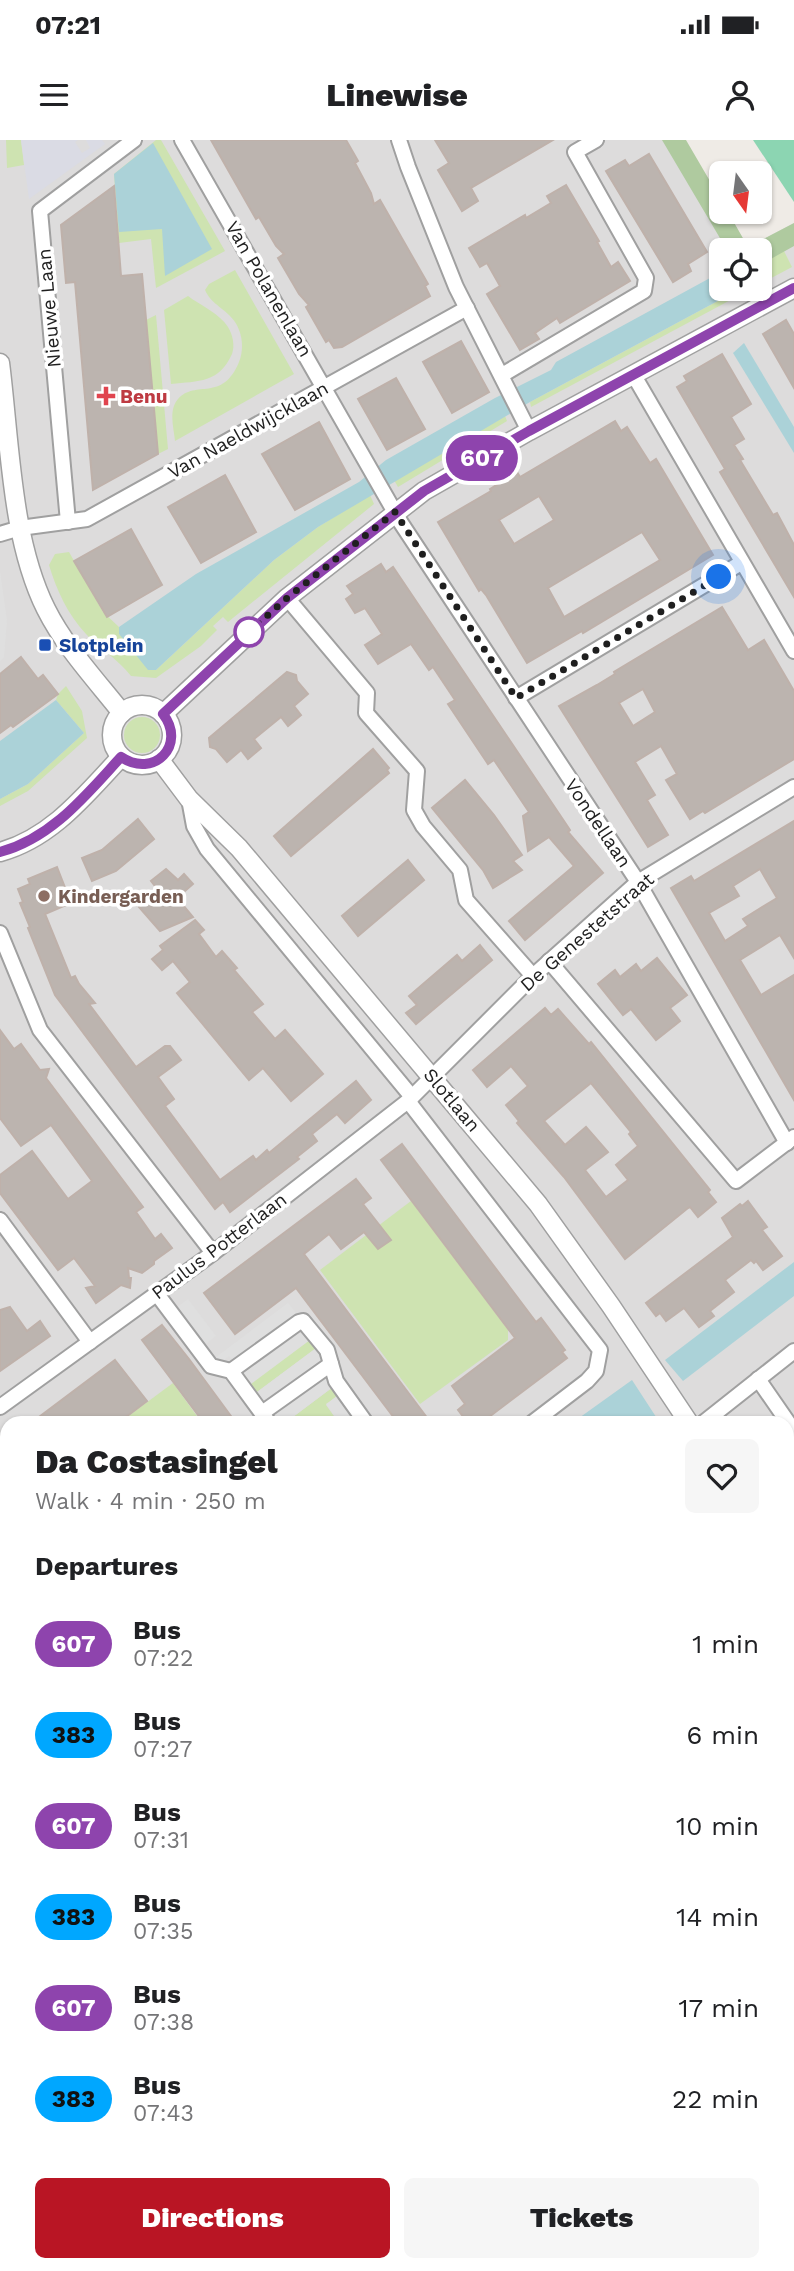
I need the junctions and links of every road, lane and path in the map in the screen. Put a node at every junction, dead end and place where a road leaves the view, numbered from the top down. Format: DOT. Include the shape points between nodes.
graph roads {
  1 [pos="134,140"];
  2 [pos="182,140"];
  3 [pos="400,140"];
  4 [pos="596,140"];
  5 [pos="794,288"];
  6 [pos="467,308"];
  7 [pos="0,363"];
  8 [pos="633,374"];
  9 [pos="504,380"];
  10 [pos="326,387"];
  11 [pos="529,431"];
  12 [pos="395,512"];
  13 [pos="68,522"];
  14 [pos="20,528"];
  15 [pos="0,534"];
  16 [pos="741,563"];
  17 [pos="287,598"];
  18 [pos="794,651"];
  19 [pos="516,698"];
  20 [pos="122,713"];
  21 [pos="163,714"];
  22 [pos="121,757"];
  23 [pos="159,759"];
  24 [pos="794,786"];
  25 [pos="189,799"];
  26 [pos="0,852"];
  27 [pos="638,882"];
  28 [pos="0,933"];
  29 [pos="549,961"];
  30 [pos="533,976"];
  31 [pos="433,1078"];
  32 [pos="410,1099"];
  33 [pos="790,1140"];
  34 [pos="0,1220"];
  35 [pos="213,1253"];
  36 [pos="157,1294"];
  37 [pos="90,1342"];
  38 [pos="794,1351"];
  39 [pos="331,1364"];
  40 [pos="231,1371"];
  41 [pos="758,1379"];
  42 [pos="0,1407"];
  43 [pos="264,1416"];
  44 [pos="267,1416"];
  45 [pos="361,1416"];
  46 [pos="541,1416"];
  47 [pos="683,1416"];
  48 [pos="712,1416"];
  49 [pos="784,1416"];
  1 -- 13 [label="street, Nieuwe Laan" via="40,211"];
  2 -- 10 [label="street, Van Polanenlaan"];
  3 -- 6 [label="street"];
  4 -- 9 [label="street" via="575,152 646,278 644,291"];
  5 -- 8 [label="street"];
  6 -- 9 [label="street"];
  6 -- 10 [label="street, Van Naeldwijcklaan"];
  7 -- 14 [label="street"];
  8 -- 11 [label="street"];
  8 -- 16 [label="street"];
  9 -- 11 [label="street"];
  10 -- 12 [label="street, Van Polanenlaan"];
  10 -- 13 [label="street, Van Naeldwijcklaan" via="87,519"];
  11 -- 12 [label="street"];
  12 -- 17 [label="street"];
  12 -- 19 [label="street, Vondellaan"];
  13 -- 14 [label="street, Van Naeldwijcklaan"];
  14 -- 15 [label="street"];
  14 -- 20 [label="street" via="32,576 50,617"];
  16 -- 18 [label="street"];
  16 -- 19 [label="street"];
  17 -- 21 [label="street"];
  17 -- 30 [label="street" via="367,692 366,713 417,771 414,810 460,870 466,900"];
  19 -- 27 [label="street, Vondellaan"];
  20 -- 21 [label="street" via="142,705"];
  20 -- 22 [label="street" via="112,735"];
  21 -- 23 [label="street" via="172,737"];
  22 -- 23 [label="street" via="136,764"];
  22 -- 26 [label="street" via="48,830"];
  23 -- 25 [label="street, Slotlaan"];
  24 -- 27 [label="street, De Genestetstraat"];
  25 -- 31 [label="street, Slotlaan" via="239,848"];
  25 -- 32 [label="street, Slotlaan" via="194,826 207,849"];
  27 -- 29 [label="street, De Genestetstraat"];
  27 -- 33 [label="street, Vondellaan"];
  28 -- 35 [label="street" via="40,1030"];
  29 -- 30 [label="street, De Genestetstraat"];
  29 -- 33 [label="street" via="736,1181"];
  30 -- 31 [label="street, De Genestetstraat"];
  31 -- 32 [label="street, Paulus Potterlaan"];
  31 -- 47 [label="street, Slotlaan" via="538,1204"];
  32 -- 35 [label="street, Paulus Potterlaan"];
  32 -- 46 [label="street, Slotlaan" via="600,1350 596,1371"];
  34 -- 37 [label="street"];
  35 -- 36 [label="street, Paulus Potterlaan"];
  36 -- 37 [label="street, Paulus Potterlaan"];
  36 -- 40 [label="street" via="211,1366"];
  37 -- 42 [label="street, Paulus Potterlaan"];
  38 -- 41 [label="street"];
  39 -- 40 [label="street" via="327,1350 301,1321"];
  39 -- 44 [label="street"];
  39 -- 45 [label="street" via="336,1381"];
  40 -- 43 [label="street"];
  41 -- 48 [label="street"];
  41 -- 49 [label="street"];
}
